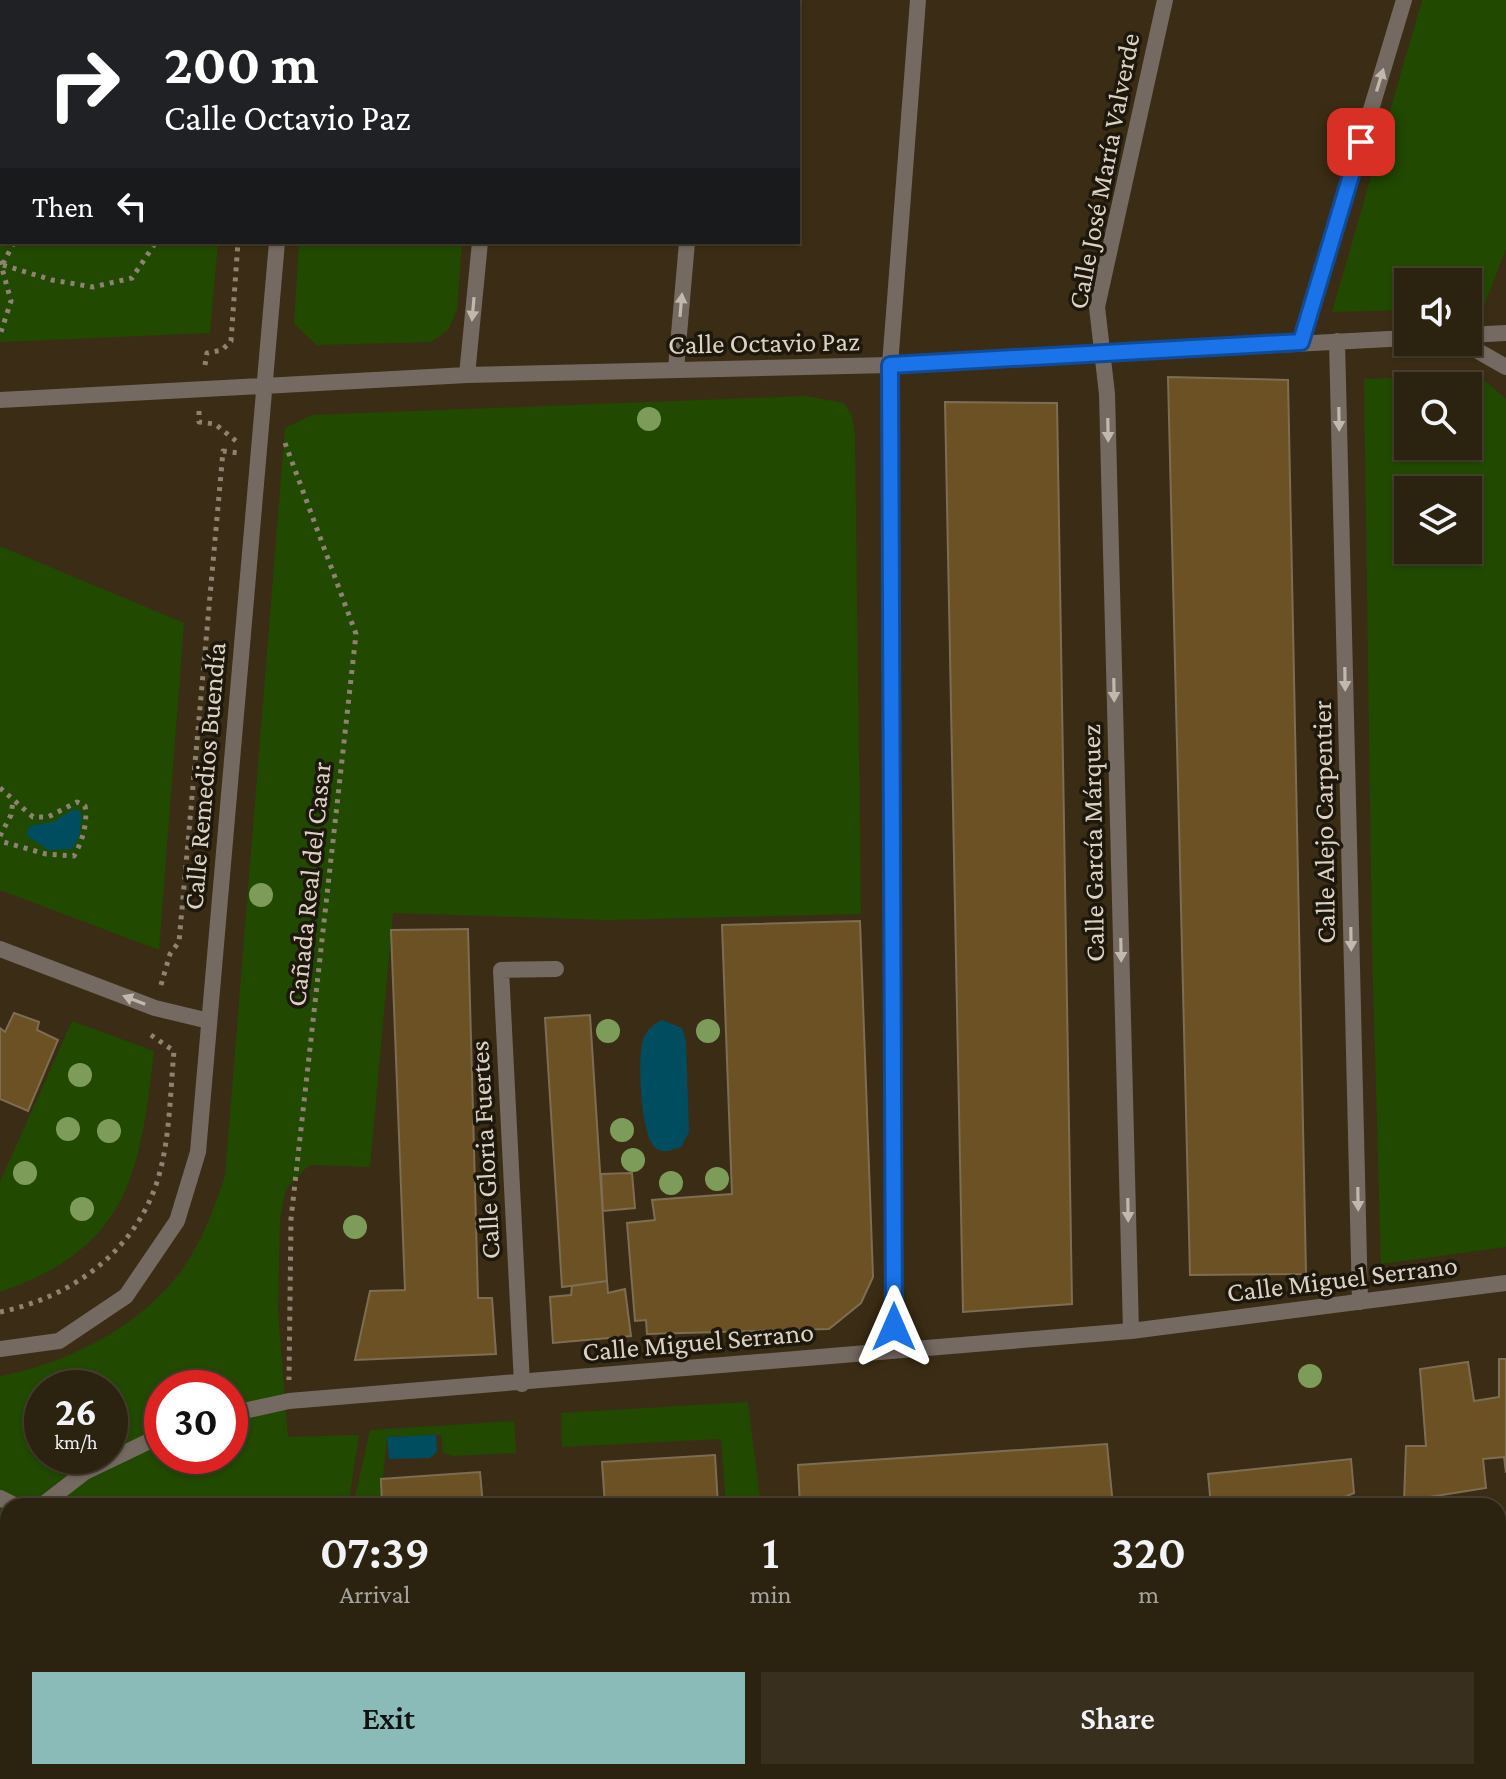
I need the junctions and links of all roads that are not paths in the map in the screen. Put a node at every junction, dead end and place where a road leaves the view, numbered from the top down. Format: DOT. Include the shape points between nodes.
graph roads {
  1 [pos="918,0"];
  2 [pos="1165,0"];
  3 [pos="1404,0"];
  4 [pos="277,244"];
  5 [pos="480,244"];
  6 [pos="687,244"];
  7 [pos="1506,315"];
  8 [pos="1503,333"];
  9 [pos="1482,334"];
  10 [pos="1394,339"];
  11 [pos="1337,341"];
  12 [pos="1301,342"];
  13 [pos="1100,353"];
  14 [pos="1482,353"];
  15 [pos="890,365"];
  16 [pos="1506,367"];
  17 [pos="676,369"];
  18 [pos="467,375"];
  19 [pos="264,388"];
  20 [pos="0,400"];
  21 [pos="0,949"];
  22 [pos="556,969"];
  23 [pos="209,1021"];
  24 [pos="1506,1283"];
  25 [pos="1360,1302"];
  26 [pos="1131,1331"];
  27 [pos="0,1349"];
  28 [pos="894,1350"];
  29 [pos="522,1384"];
  30 [pos="248,1410"];
  31 [pos="144,1444"];
  32 [pos="51,1498"];
  1 -- 15 [label="street"];
  2 -- 13 [label="street, Calle José María Valverde" via="1097,307"];
  12 -- 3 [label="street, one-way"];
  4 -- 19 [label="street, Calle Remedios Buendía"];
  5 -- 18 [label="street, one-way"];
  17 -- 6 [label="street, one-way"];
  7 -- 8 [label="street"];
  8 -- 9 [label="street"];
  10 -- 11 [label="street, Calle Octavio Paz"];
  11 -- 12 [label="street, Calle Octavio Paz"];
  11 -- 25 [label="street, Calle Alejo Carpentier, one-way"];
  12 -- 13 [label="street, Calle Octavio Paz"];
  13 -- 15 [label="street, Calle Octavio Paz"];
  13 -- 26 [label="street, Calle García Márquez, one-way" via="1107,394"];
  14 -- 16 [label="street"];
  15 -- 17 [label="street, Calle Octavio Paz"];
  15 -- 28 [label="street"];
  17 -- 18 [label="street, Calle Octavio Paz"];
  18 -- 19 [label="street, Calle Octavio Paz"];
  19 -- 20 [label="street, Calle Octavio Paz"];
  19 -- 23 [label="street, Calle Remedios Buendía"];
  23 -- 21 [label="street, one-way" via="155,1008"];
  22 -- 29 [label="street, Calle Gloria Fuertes" via="501,970"];
  23 -- 27 [label="street, Calle Remedios Buendía" via="194,1166 177,1221 126,1296 59,1341"];
  24 -- 25 [label="street, Calle Miguel Serrano"];
  25 -- 26 [label="street, Calle Miguel Serrano"];
  26 -- 28 [label="street, Calle Miguel Serrano"];
  28 -- 29 [label="street, Calle Miguel Serrano"];
  29 -- 30 [label="street, Calle Miguel Serrano" via="289,1401"];
  31 -- 32 [label="street" via="85,1472"];
}
